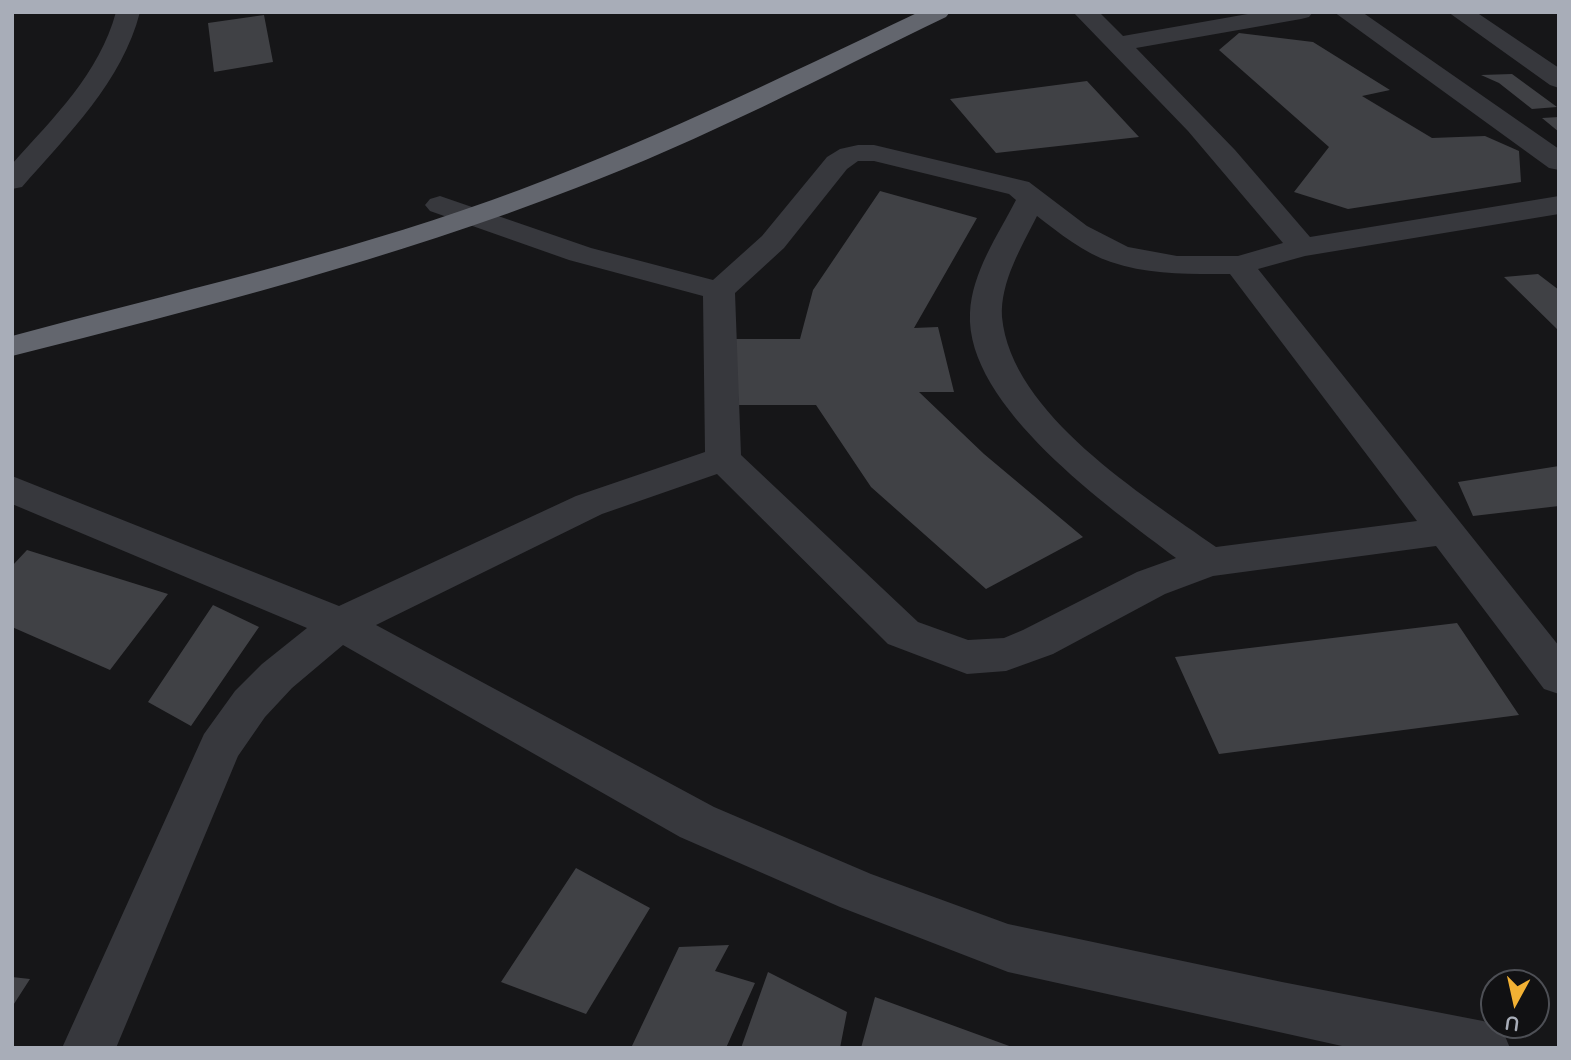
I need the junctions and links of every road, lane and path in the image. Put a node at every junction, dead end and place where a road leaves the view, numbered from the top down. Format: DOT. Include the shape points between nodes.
graph roads {
  1 [pos="128,12"];
  2 [pos="897,12"];
  3 [pos="938,12"];
  4 [pos="1085,12"];
  5 [pos="1301,12"];
  6 [pos="1346,12"];
  7 [pos="1460,12"];
  8 [pos="1118,44"];
  9 [pos="1559,80"];
  10 [pos="1559,162"];
  11 [pos="12,181"];
  12 [pos="1032,196"];
  13 [pos="440,205"];
  14 [pos="1559,205"];
  15 [pos="1526,211"];
  16 [pos="472,216"];
  17 [pos="1559,236"];
  18 [pos="1302,247"];
  19 [pos="1239,265"];
  20 [pos="719,291"];
  21 [pos="12,327"];
  22 [pos="12,346"];
  23 [pos="723,459"];
  24 [pos="12,489"];
  25 [pos="1445,531"];
  26 [pos="1209,562"];
  27 [pos="340,624"];
  28 [pos="1559,677"];
  29 [pos="89,1048"];
  30 [pos="1483,1048"];
  1 -- 11 [label="street" via="100,78"];
  2 -- 13 [label="highway" via="688,111"];
  3 -- 16 [label="highway" via="655,145"];
  4 -- 8 [label="street"];
  5 -- 8 [label="street"];
  6 -- 10 [label="street"];
  7 -- 9 [label="street"];
  8 -- 18 [label="street" via="1270,206"];
  12 -- 19 [label="street" via="1076,232 1120,255 1177,265"];
  12 -- 20 [label="street" via="1018,188 887,156 850,153 773,242"];
  12 -- 26 [label="street" via="992,281 986,317 995,360 1018,401 1054,439 1121,497"];
  13 -- 16 [label="street"];
  13 -- 21 [label="highway"];
  14 -- 15 [label="street"];
  15 -- 17 [label="street"];
  15 -- 18 [label="street"];
  16 -- 20 [label="street" via="580,254"];
  16 -- 22 [label="highway"];
  18 -- 19 [label="street"];
  19 -- 25 [label="street"];
  20 -- 23 [label="street"];
  23 -- 26 [label="street" via="902,633 967,657 1006,654 1038,642 1151,583"];
  23 -- 27 [label="street" via="589,505"];
  24 -- 27 [label="street"];
  25 -- 26 [label="street"];
  25 -- 28 [label="street"];
  27 -- 29 [label="street" via="276,676 220,747"];
  27 -- 30 [label="street" via="697,822 857,891 1008,948"];
}
